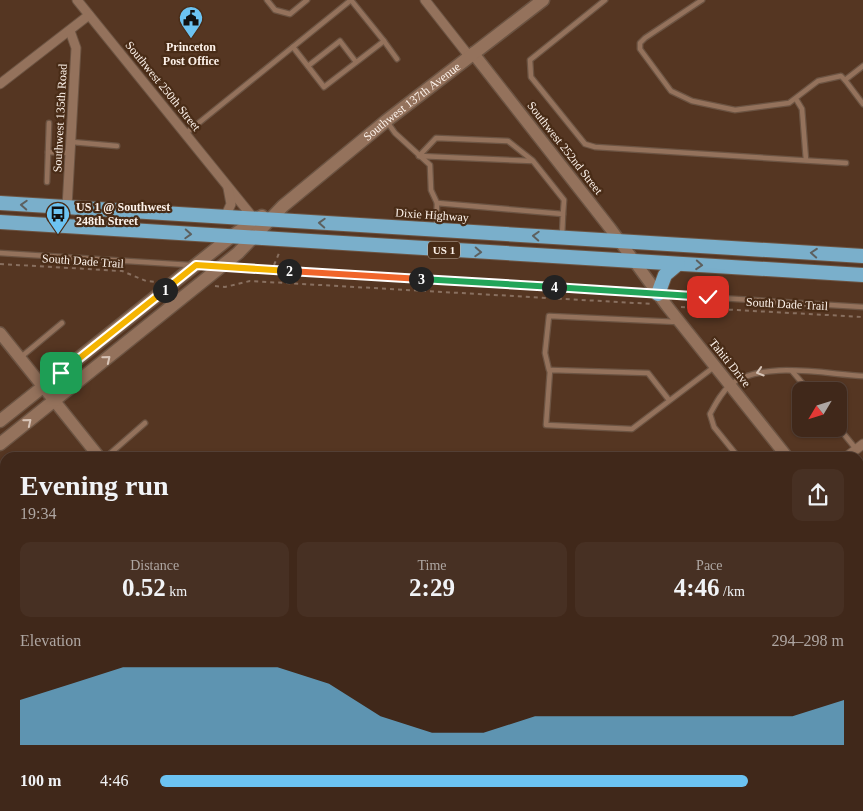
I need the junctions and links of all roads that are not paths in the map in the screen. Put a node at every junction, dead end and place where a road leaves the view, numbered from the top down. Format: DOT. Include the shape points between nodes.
graph roads {
  1 [pos="78,0"];
  2 [pos="267,0"];
  3 [pos="307,0"];
  4 [pos="351,0"];
  5 [pos="425,0"];
  6 [pos="543,0"];
  7 [pos="605,0"];
  8 [pos="702,0"];
  9 [pos="89,15"];
  10 [pos="70,31"];
  11 [pos="384,41"];
  12 [pos="293,47"];
  13 [pos="471,54"];
  14 [pos="397,59"];
  15 [pos="356,62"];
  16 [pos="308,66"];
  17 [pos="863,66"];
  18 [pos="845,80"];
  19 [pos="0,84"];
  20 [pos="796,99"];
  21 [pos="863,104"];
  22 [pos="386,121"];
  23 [pos="49,123"];
  24 [pos="185,134"];
  25 [pos="72,142"];
  26 [pos="117,146"];
  27 [pos="48,152"];
  28 [pos="72,153"];
  29 [pos="420,156"];
  30 [pos="806,160"];
  31 [pos="533,161"];
  32 [pos="846,163"];
  33 [pos="47,182"];
  34 [pos="228,188"];
  35 [pos="0,203"];
  36 [pos="437,203"];
  37 [pos="283,206"];
  38 [pos="67,207"];
  39 [pos="563,214"];
  40 [pos="225,217"];
  41 [pos="255,220"];
  42 [pos="271,220"];
  43 [pos="0,222"];
  44 [pos="436,230"];
  45 [pos="232,236"];
  46 [pos="254,238"];
  47 [pos="562,238"];
  48 [pos="320,242"];
  49 [pos="620,242"];
  50 [pos="0,253"];
  51 [pos="863,256"];
  52 [pos="633,261"];
  53 [pos="678,264"];
  54 [pos="200,265"];
  55 [pos="217,266"];
  56 [pos="863,275"];
  57 [pos="657,299"];
  58 [pos="863,307"];
  59 [pos="680,322"];
  60 [pos="62,323"];
  61 [pos="0,333"];
  62 [pos="20,358"];
  63 [pos="715,366"];
  64 [pos="550,370"];
  65 [pos="792,372"];
  66 [pos="863,376"];
  67 [pos="801,382"];
  68 [pos="730,385"];
  69 [pos="44,387"];
  70 [pos="55,400"];
  71 [pos="669,400"];
  72 [pos="0,421"];
  73 [pos="145,424"];
  74 [pos="848,436"];
  75 [pos="0,444"];
  76 [pos="859,446"];
  77 [pos="95,452"];
  78 [pos="112,452"];
  79 [pos="734,452"];
  80 [pos="784,452"];
  1 -- 9 [label="street, Southwest 250th Street"];
  2 -- 3 [label="lane" via="275,10 290,14"];
  4 -- 11 [label="lane"];
  4 -- 12 [label="lane"];
  5 -- 13 [label="street, Southwest 252nd Street"];
  6 -- 13 [label="main road, Southwest 137th Avenue"];
  7 -- 30 [label="lane" via="530,60 531,77 585,144 595,148"];
  8 -- 20 [label="lane" via="640,43 650,66 671,91 692,101 735,110 780,105"];
  9 -- 10 [label="street"];
  9 -- 24 [label="street, Southwest 250th Street"];
  10 -- 19 [label="street"];
  10 -- 25 [label="street, Southwest 135th Road" via="76,48"];
  11 -- 14 [label="lane"];
  11 -- 15 [label="lane"];
  12 -- 16 [label="lane"];
  12 -- 24 [label="lane"];
  13 -- 22 [label="main road, Southwest 137th Avenue"];
  13 -- 49 [label="street, Southwest 252nd Street"];
  15 -- 16 [label="lane" via="324,87"];
  15 -- 16 [label="lane" via="340,41"];
  17 -- 18 [label="lane"];
  18 -- 20 [label="lane" via="841,76 818,80"];
  18 -- 21 [label="lane"];
  20 -- 30 [label="lane" via="802,109"];
  22 -- 29 [label="lane"];
  22 -- 37 [label="main road, Southwest 137th Avenue"];
  23 -- 27 [label="lane"];
  24 -- 34 [label="street, Southwest 250th Street"];
  25 -- 26 [label="lane"];
  25 -- 28 [label="street, Southwest 135th Road"];
  27 -- 28 [label="lane"];
  27 -- 33 [label="lane"];
  28 -- 38 [label="street, Southwest 135th Road"];
  29 -- 31 [label="lane"];
  29 -- 31 [label="lane" via="436,138 490,140 508,141"];
  29 -- 36 [label="lane" via="430,165 431,190"];
  30 -- 32 [label="lane"];
  31 -- 39 [label="lane" via="564,200"];
  34 -- 40 [label="street" via="231,204"];
  34 -- 41 [label="street, Southwest 250th Street"];
  38 -- 35 [label="highway, Dixie Highway / US 1, one-way"];
  36 -- 39 [label="lane"];
  36 -- 44 [label="lane"];
  37 -- 41 [label="main road, Southwest 137th Avenue"];
  37 -- 42 [label="main road, Southwest 137th Avenue"];
  38 -- 40 [label="highway, Dixie Highway / US 1"];
  39 -- 47 [label="lane"];
  40 -- 41 [label="highway, Dixie Highway / US 1"];
  41 -- 42 [label="highway, Dixie Highway / US 1"];
  41 -- 45 [label="main road, Southwest 137th Avenue"];
  44 -- 42 [label="highway, Dixie Highway / US 1, one-way"];
  42 -- 46 [label="main road, Southwest 137th Avenue"];
  43 -- 45 [label="highway, US 1, one-way"];
  47 -- 44 [label="highway, Dixie Highway / US 1, one-way"];
  44 -- 48 [label="highway" via="427,238 419,239 350,234"];
  45 -- 46 [label="highway, US 1"];
  45 -- 54 [label="main road, Southwest 137th Avenue"];
  46 -- 48 [label="highway, US 1"];
  46 -- 55 [label="main road, Southwest 137th Avenue"];
  47 -- 49 [label="highway, Dixie Highway / US 1"];
  48 -- 52 [label="highway, US 1, one-way"];
  51 -- 49 [label="highway, Dixie Highway / US 1, one-way"];
  49 -- 52 [label="street, Southwest 252nd Street"];
  50 -- 54 [label="lane"];
  52 -- 53 [label="highway, US 1"];
  52 -- 57 [label="street, Tahiti Drive"];
  53 -- 56 [label="highway, US 1, one-way"];
  53 -- 57 [label="highway" via="665,274"];
  54 -- 69 [label="main road, Southwest 137th Avenue"];
  55 -- 57 [label="lane"];
  70 -- 55 [label="main road, Southwest 137th Avenue, one-way"];
  57 -- 58 [label="lane"];
  57 -- 59 [label="street, Tahiti Drive"];
  59 -- 63 [label="street, Tahiti Drive"];
  59 -- 64 [label="lane" via="550,316 545,353"];
  60 -- 62 [label="lane"];
  61 -- 62 [label="street"];
  62 -- 69 [label="street"];
  63 -- 68 [label="street, Tahiti Drive"];
  63 -- 71 [label="lane"];
  64 -- 71 [label="lane" via="648,373"];
  64 -- 71 [label="lane" via="546,425 632,429"];
  65 -- 66 [label="lane"];
  65 -- 67 [label="lane"];
  65 -- 68 [label="lane, one-way" via="768,370"];
  68 -- 79 [label="lane" via="710,414 714,427"];
  68 -- 80 [label="street, Tahiti Drive"];
  69 -- 70 [label="street"];
  69 -- 72 [label="main road, Southwest 137th Avenue"];
  75 -- 70 [label="main road, Southwest 137th Avenue, one-way"];
  70 -- 77 [label="street"];
  73 -- 78 [label="lane"];
  74 -- 76 [label="lane"];
}
